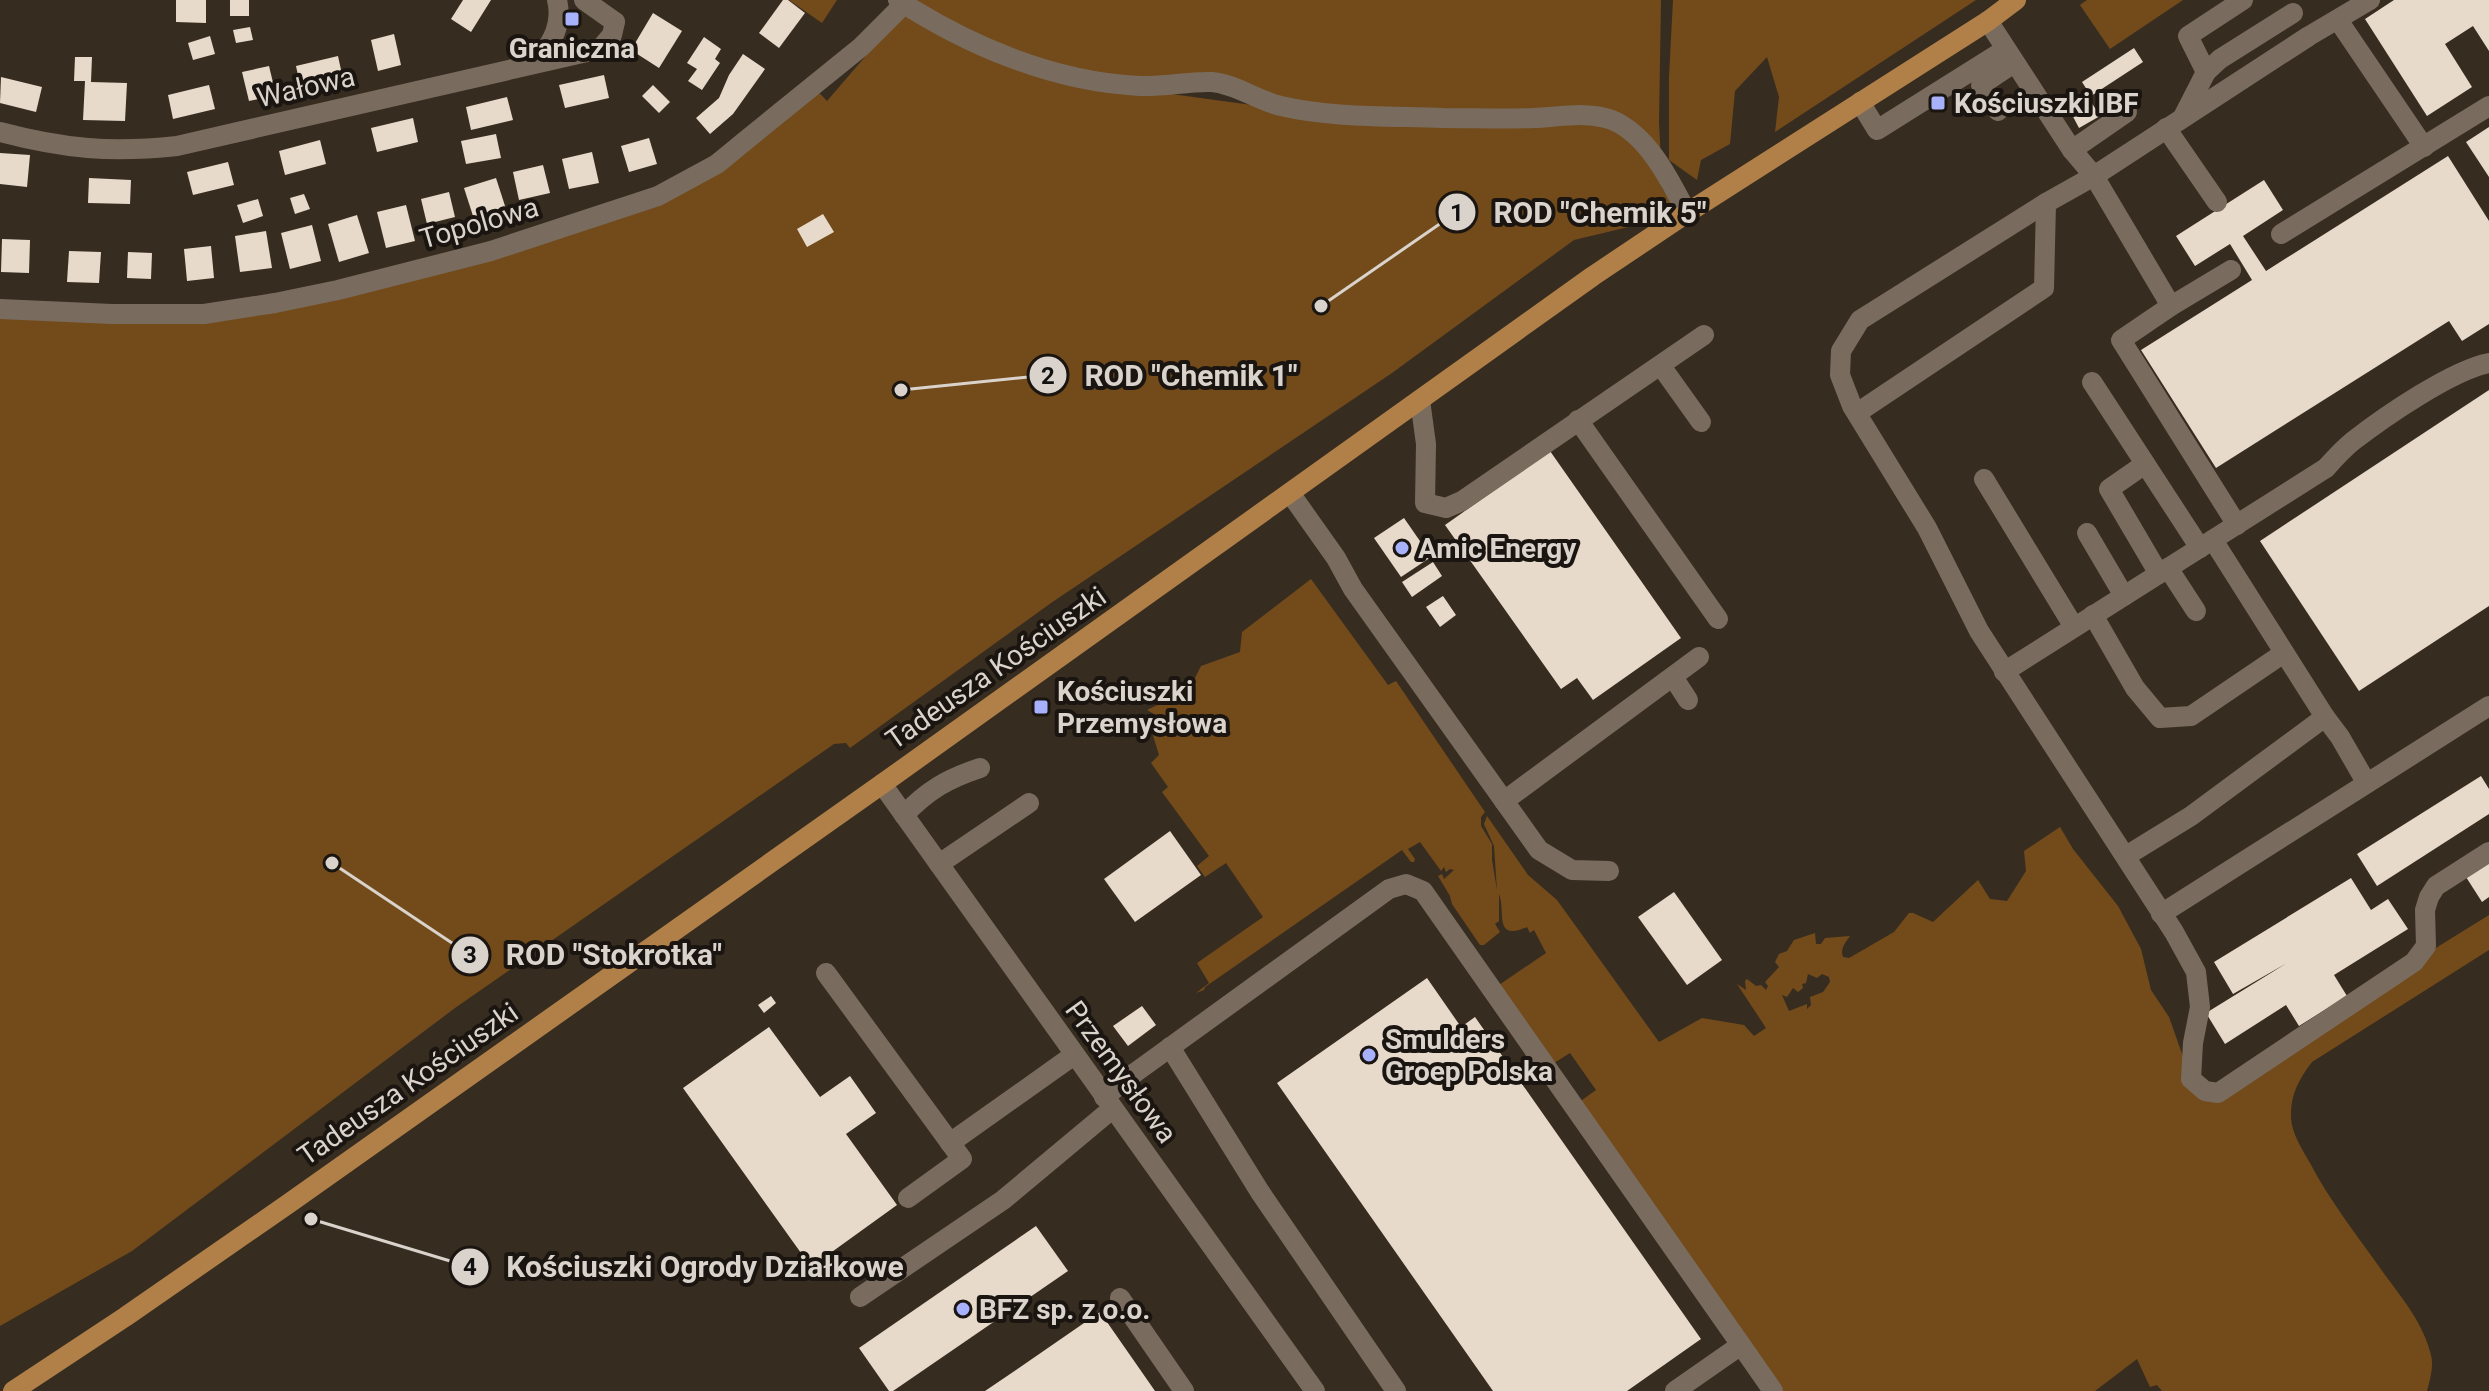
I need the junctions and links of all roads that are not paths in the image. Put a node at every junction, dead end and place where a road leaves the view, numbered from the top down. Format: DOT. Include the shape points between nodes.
graph roads {
  1 [pos="557,0"];
  2 [pos="584,0"];
  3 [pos="2016,0"];
  4 [pos="2243,0"];
  5 [pos="2370,0"];
  6 [pos="901,2"];
  7 [pos="2288,7"];
  8 [pos="2338,20"];
  9 [pos="1988,21"];
  10 [pos="2309,36"];
  11 [pos="2010,56"];
  12 [pos="537,62"];
  13 [pos="2206,72"];
  14 [pos="1860,102"];
  15 [pos="2489,106"];
  16 [pos="1998,111"];
  17 [pos="2127,112"];
  18 [pos="2174,123"];
  19 [pos="0,132"];
  20 [pos="2424,147"];
  21 [pos="2072,150"];
  22 [pos="2094,176"];
  23 [pos="2217,202"];
  24 [pos="2046,203"];
  25 [pos="1687,213"];
  26 [pos="2281,234"];
  27 [pos="2231,270"];
  28 [pos="2171,306"];
  29 [pos="0,309"];
  30 [pos="1704,335"];
  31 [pos="2489,363"];
  32 [pos="1661,366"];
  33 [pos="2092,382"];
  34 [pos="1420,400"];
  35 [pos="1857,413"];
  36 [pos="1578,420"];
  37 [pos="1701,422"];
  38 [pos="2145,464"];
  39 [pos="1984,479"];
  40 [pos="1290,493"];
  41 [pos="2237,525"];
  42 [pos="2087,533"];
  43 [pos="2206,544"];
  44 [pos="2163,571"];
  45 [pos="2124,596"];
  46 [pos="2196,611"];
  47 [pos="2093,615"];
  48 [pos="1718,619"];
  49 [pos="2074,627"];
  50 [pos="2284,653"];
  51 [pos="1699,657"];
  52 [pos="2004,672"];
  53 [pos="1673,677"];
  54 [pos="1688,700"];
  55 [pos="2489,706"];
  56 [pos="2325,717"];
  57 [pos="980,768"];
  58 [pos="2366,782"];
  59 [pos="882,784"];
  60 [pos="1504,801"];
  61 [pos="1029,803"];
  62 [pos="904,815"];
  63 [pos="2489,852"];
  64 [pos="2126,856"];
  65 [pos="939,864"];
  66 [pos="1609,871"];
  67 [pos="2161,914"];
  68 [pos="826,973"];
  69 [pos="1170,1047"];
  70 [pos="1074,1055"];
  71 [pos="1108,1103"];
  72 [pos="950,1143"];
  73 [pos="908,1198"];
  74 [pos="860,1297"];
  75 [pos="1120,1298"];
  76 [pos="1741,1345"];
  77 [pos="13,1391"];
  78 [pos="1184,1391"];
  79 [pos="1315,1391"];
  80 [pos="1396,1391"];
  81 [pos="1675,1391"];
  82 [pos="1773,1391"];
  1 -- 12 [label="street" via="556,36"];
  2 -- 12 [label="street, Wałowa" via="613,19 610,39 600,49"];
  3 -- 9 [label="main road, Tadeusza Kościuszki"];
  4 -- 13 [label="street" via="2188,36"];
  5 -- 8 [label="street"];
  6 -- 25 [label="street" via="1009,58 1110,83 1214,82 1284,107 1345,113 1602,117 1624,126 1644,145"];
  6 -- 29 [label="street, Topolowa" via="861,47 717,164 629,206 491,251 275,303 204,314"];
  7 -- 10 [label="street"];
  7 -- 13 [label="street"];
  8 -- 10 [label="street"];
  8 -- 20 [label="street"];
  9 -- 11 [label="street"];
  9 -- 14 [label="main road, Tadeusza Kościuszki"];
  10 -- 18 [label="street"];
  11 -- 14 [label="street" via="1877,130"];
  11 -- 16 [label="street" via="1981,85"];
  11 -- 21 [label="street"];
  12 -- 19 [label="street, Wałowa" via="177,146 97,150"];
  13 -- 18 [label="street"];
  14 -- 25 [label="main road, Tadeusza Kościuszki"];
  15 -- 20 [label="street"];
  17 -- 21 [label="street"];
  18 -- 22 [label="street"];
  18 -- 23 [label="street"];
  20 -- 26 [label="street"];
  21 -- 22 [label="street"];
  22 -- 24 [label="street"];
  22 -- 28 [label="street"];
  24 -- 35 [label="street" via="2044,288"];
  24 -- 35 [label="street" via="1860,320 1841,351 1840,375"];
  25 -- 34 [label="main road, Tadeusza Kościuszki"];
  27 -- 28 [label="street"];
  28 -- 41 [label="street" via="2121,340"];
  30 -- 32 [label="street"];
  31 -- 41 [label="street" via="2432,388 2351,442 2326,468"];
  32 -- 36 [label="street"];
  32 -- 37 [label="street"];
  33 -- 38 [label="street"];
  34 -- 36 [label="street" via="1425,503 1446,508"];
  34 -- 40 [label="main road, Tadeusza Kościuszki"];
  35 -- 52 [label="street" via="1927,528"];
  36 -- 48 [label="street"];
  38 -- 43 [label="street"];
  38 -- 44 [label="street" via="2109,489"];
  39 -- 49 [label="street"];
  40 -- 59 [label="main road, Tadeusza Kościuszki"];
  40 -- 60 [label="street"];
  41 -- 43 [label="street"];
  42 -- 45 [label="street"];
  43 -- 44 [label="street"];
  43 -- 50 [label="street"];
  44 -- 45 [label="street"];
  44 -- 46 [label="street"];
  45 -- 47 [label="street"];
  47 -- 49 [label="street"];
  47 -- 50 [label="street" via="2135,688 2160,718 2191,716"];
  49 -- 52 [label="street"];
  50 -- 56 [label="street"];
  51 -- 53 [label="street"];
  52 -- 64 [label="street"];
  53 -- 54 [label="street"];
  53 -- 60 [label="street"];
  55 -- 58 [label="street"];
  56 -- 58 [label="street"];
  56 -- 64 [label="street" via="2191,816"];
  57 -- 62 [label="street" via="923,795"];
  58 -- 67 [label="street"];
  59 -- 62 [label="street, Przemysłowa"];
  59 -- 77 [label="main road, Tadeusza Kościuszki" via="288,1204"];
  60 -- 66 [label="street" via="1539,850 1572,870"];
  61 -- 65 [label="street"];
  62 -- 65 [label="street, Przemysłowa"];
  63 -- 67 [label="street" via="2436,886 2425,910 2426,946 2414,962 2218,1093 2205,1091 2191,1079 2200,1007 2196,972"];
  64 -- 67 [label="street"];
  65 -- 70 [label="street, Przemysłowa"];
  68 -- 72 [label="street"];
  69 -- 71 [label="street"];
  69 -- 76 [label="street" via="1389,889 1406,884 1423,891"];
  69 -- 80 [label="street" via="1260,1192"];
  70 -- 71 [label="street, Przemysłowa"];
  70 -- 72 [label="street"];
  71 -- 74 [label="street" via="1003,1200"];
  71 -- 79 [label="street, Przemysłowa"];
  72 -- 73 [label="street" via="962,1159"];
  75 -- 78 [label="street"];
  76 -- 81 [label="street"];
  76 -- 82 [label="street"];
}
